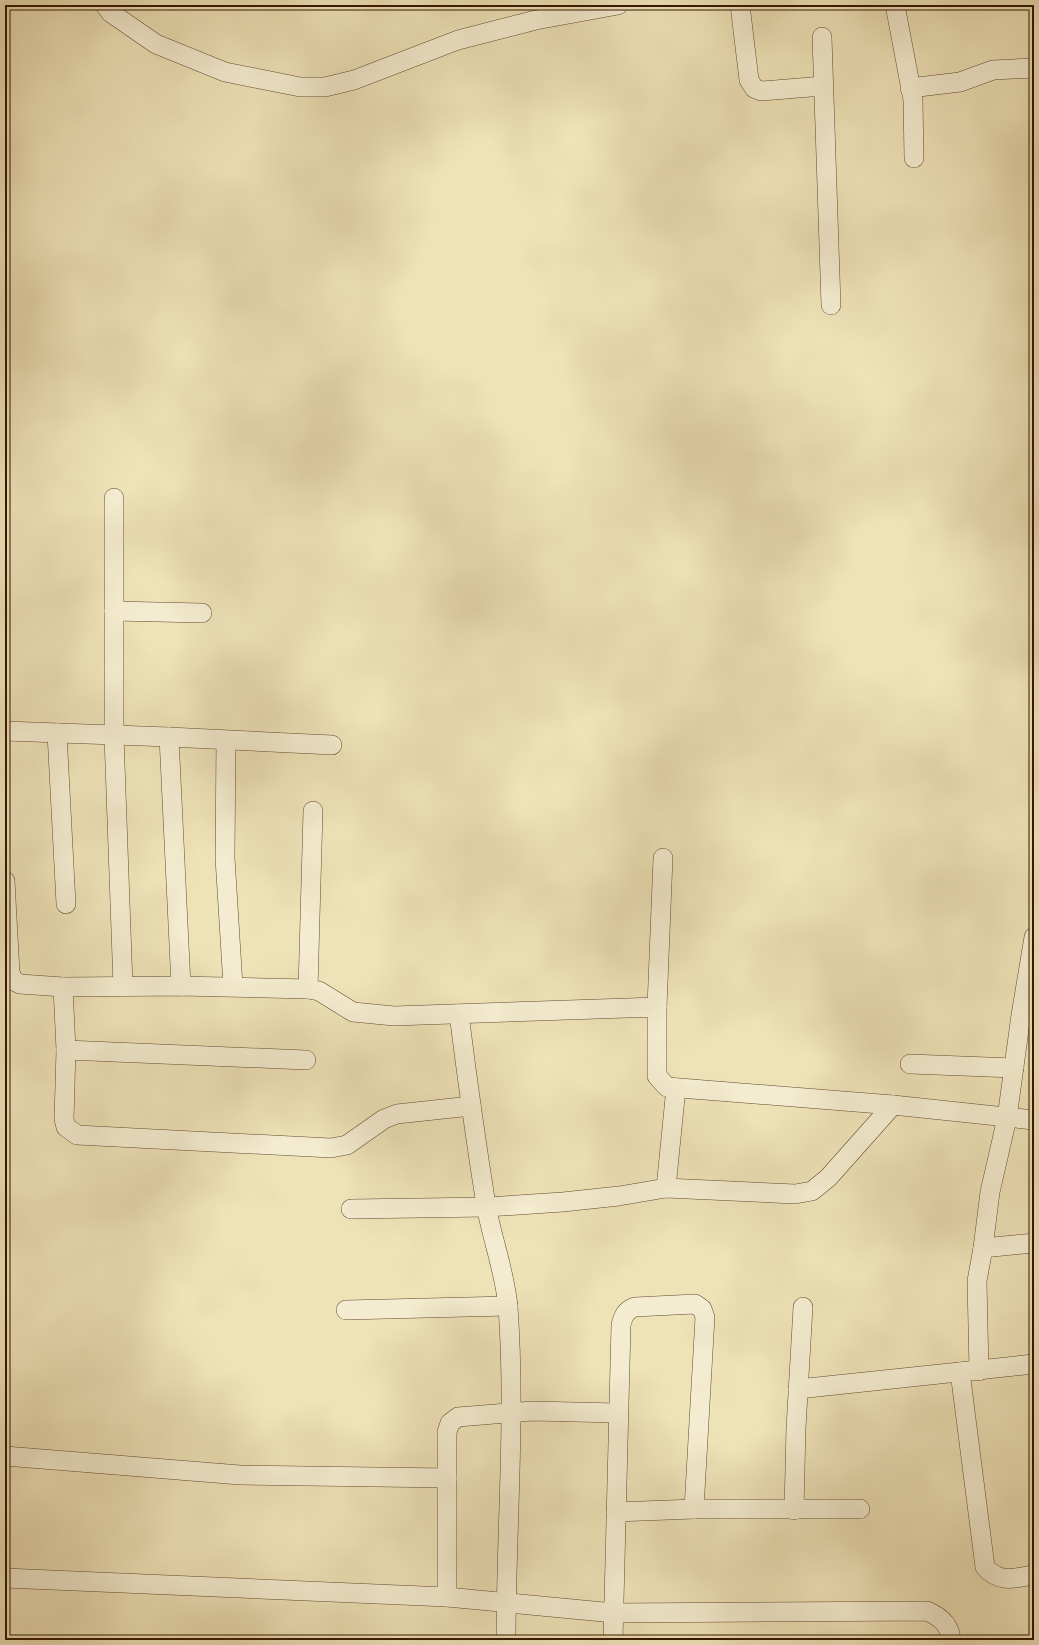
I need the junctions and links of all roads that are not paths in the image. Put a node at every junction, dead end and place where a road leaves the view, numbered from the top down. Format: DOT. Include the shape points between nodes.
graph roads {
  1 [pos="105,5"];
  2 [pos="618,5"];
  3 [pos="740,5"];
  4 [pos="895,5"];
  5 [pos="822,37"];
  6 [pos="1034,68"];
  7 [pos="823,86"];
  8 [pos="910,88"];
  9 [pos="914,158"];
  10 [pos="831,305"];
  11 [pos="114,498"];
  12 [pos="114,611"];
  13 [pos="202,614"];
  14 [pos="5,731"];
  15 [pos="56,733"];
  16 [pos="114,736"];
  17 [pos="169,737"];
  18 [pos="226,740"];
  19 [pos="332,745"];
  20 [pos="312,811"];
  21 [pos="663,858"];
  22 [pos="5,881"];
  23 [pos="66,904"];
  24 [pos="1034,937"];
  25 [pos="10,986"];
  26 [pos="123,986"];
  27 [pos="181,986"];
  28 [pos="234,986"];
  29 [pos="63,987"];
  30 [pos="308,989"];
  31 [pos="657,1007"];
  32 [pos="459,1014"];
  33 [pos="66,1050"];
  34 [pos="306,1060"];
  35 [pos="910,1064"];
  36 [pos="1014,1068"];
  37 [pos="676,1088"];
  38 [pos="893,1105"];
  39 [pos="471,1106"];
  40 [pos="1007,1118"];
  41 [pos="1034,1120"];
  42 [pos="666,1188"];
  43 [pos="487,1207"];
  44 [pos="351,1209"];
  45 [pos="1034,1243"];
  46 [pos="983,1248"];
  47 [pos="508,1306"];
  48 [pos="803,1307"];
  49 [pos="346,1310"];
  50 [pos="1034,1364"];
  51 [pos="979,1371"];
  52 [pos="960,1372"];
  53 [pos="798,1389"];
  54 [pos="510,1411"];
  55 [pos="618,1412"];
  56 [pos="5,1456"];
  57 [pos="447,1478"];
  58 [pos="694,1509"];
  59 [pos="860,1509"];
  60 [pos="794,1510"];
  61 [pos="616,1512"];
  62 [pos="1034,1575"];
  63 [pos="5,1578"];
  64 [pos="447,1597"];
  65 [pos="506,1604"];
  66 [pos="614,1613"];
  67 [pos="506,1640"];
  68 [pos="613,1640"];
  69 [pos="951,1640"];
  1 -- 2 [label="street" via="111,13 156,44 225,72 300,87 325,87 354,80 458,40 536,20"];
  3 -- 7 [label="street" via="749,80 754,88 761,91"];
  4 -- 8 [label="street"];
  5 -- 7 [label="street"];
  6 -- 8 [label="street" via="993,70 960,82"];
  7 -- 10 [label="street"];
  8 -- 9 [label="street"];
  11 -- 12 [label="street"];
  12 -- 13 [label="street"];
  12 -- 16 [label="street"];
  14 -- 15 [label="street"];
  15 -- 16 [label="street"];
  15 -- 23 [label="street"];
  16 -- 17 [label="street"];
  16 -- 26 [label="street"];
  17 -- 18 [label="street"];
  17 -- 27 [label="street"];
  18 -- 19 [label="street"];
  18 -- 28 [label="street" via="225,858"];
  20 -- 30 [label="street"];
  21 -- 31 [label="street"];
  22 -- 25 [label="street"];
  24 -- 36 [label="street"];
  25 -- 29 [label="street" via="20,984"];
  26 -- 27 [label="street"];
  26 -- 29 [label="street"];
  27 -- 28 [label="street"];
  28 -- 30 [label="street"];
  29 -- 33 [label="street"];
  30 -- 32 [label="street" via="319,990 353,1012 371,1015"];
  31 -- 32 [label="street"];
  31 -- 37 [label="street" via="657,1076 667,1087"];
  32 -- 39 [label="street"];
  33 -- 34 [label="street"];
  33 -- 39 [label="street" via="64,1119 66,1127 77,1135 331,1148 347,1145 384,1119 397,1114"];
  35 -- 36 [label="street"];
  36 -- 40 [label="street"];
  37 -- 38 [label="street"];
  37 -- 42 [label="street"];
  38 -- 40 [label="street"];
  38 -- 42 [label="street" via="828,1178 812,1191 795,1194"];
  39 -- 43 [label="street"];
  40 -- 41 [label="street"];
  40 -- 46 [label="street" via="990,1192"];
  42 -- 43 [label="street" via="598,1199"];
  43 -- 44 [label="street"];
  43 -- 47 [label="street"];
  45 -- 46 [label="street"];
  46 -- 51 [label="street" via="976,1281"];
  47 -- 49 [label="street"];
  47 -- 54 [label="street"];
  48 -- 53 [label="street"];
  50 -- 51 [label="street"];
  51 -- 52 [label="street"];
  52 -- 53 [label="street"];
  52 -- 62 [label="street" via="985,1567 1000,1578"];
  53 -- 60 [label="street"];
  54 -- 55 [label="street"];
  54 -- 57 [label="street" via="458,1417 450,1423 447,1432"];
  54 -- 65 [label="street"];
  55 -- 58 [label="street" via="623,1316 636,1307 695,1304 702,1308 705,1317"];
  55 -- 61 [label="street"];
  56 -- 57 [label="street" via="240,1475"];
  57 -- 64 [label="street"];
  58 -- 60 [label="street"];
  58 -- 61 [label="street"];
  59 -- 60 [label="street"];
  61 -- 66 [label="street"];
  63 -- 64 [label="street"];
  64 -- 65 [label="street"];
  65 -- 66 [label="street"];
  65 -- 67 [label="street"];
  66 -- 68 [label="street"];
  66 -- 69 [label="street" via="927,1611 938,1615 945,1623 950,1631"];
}
